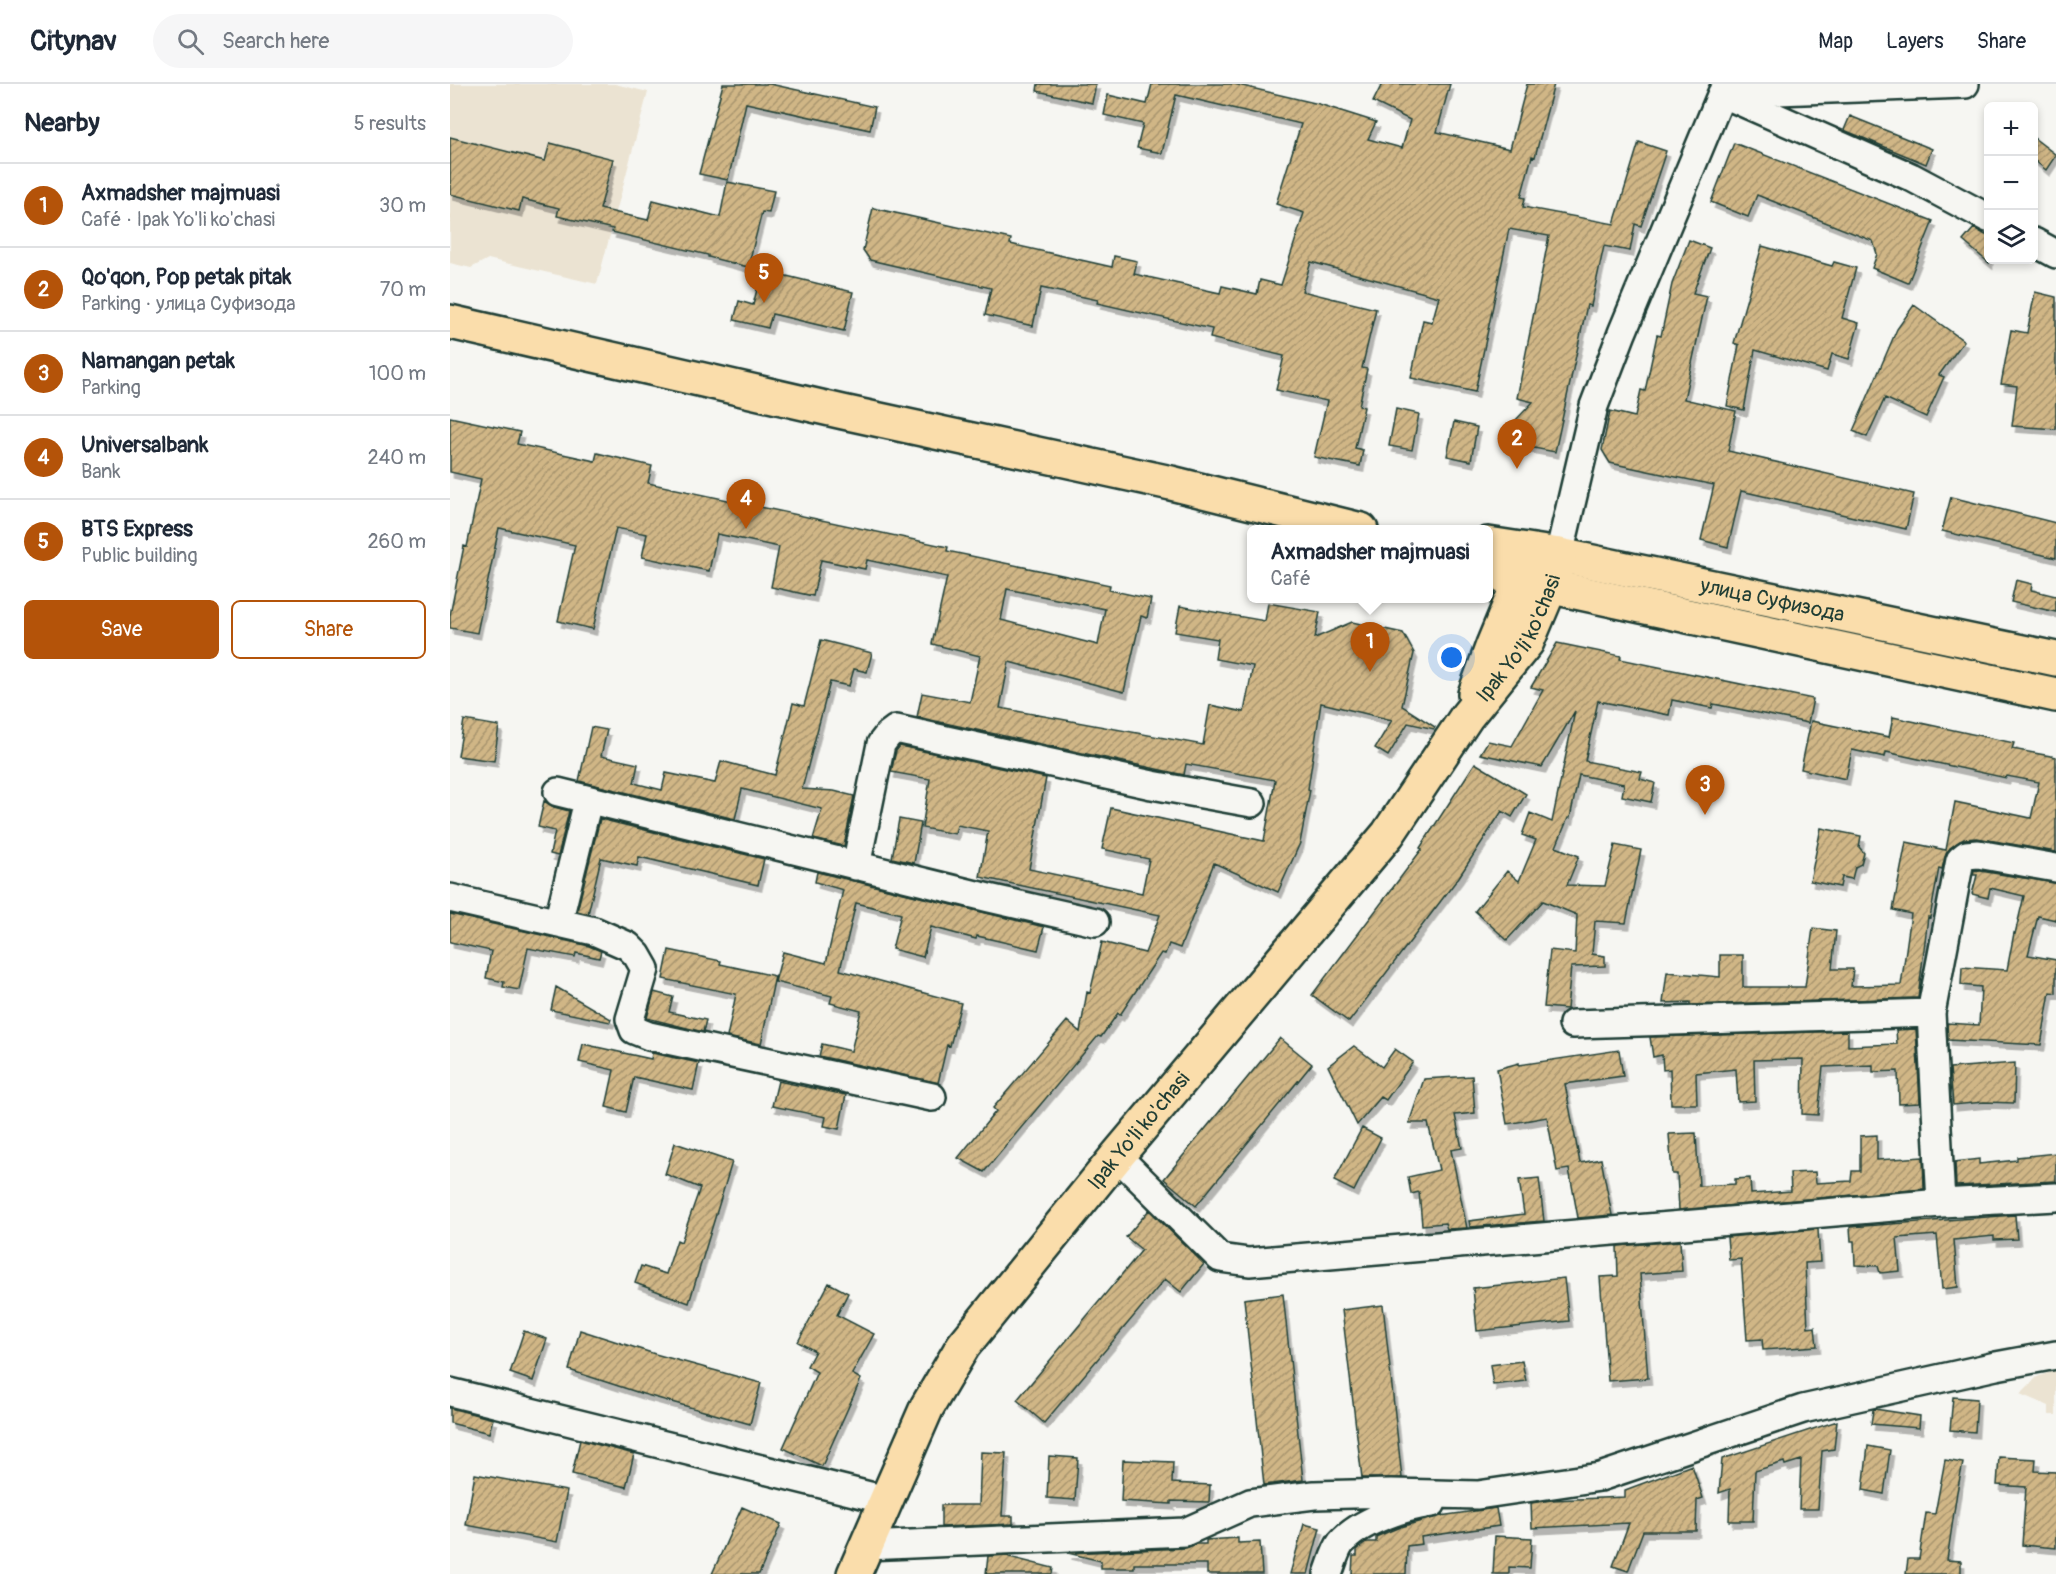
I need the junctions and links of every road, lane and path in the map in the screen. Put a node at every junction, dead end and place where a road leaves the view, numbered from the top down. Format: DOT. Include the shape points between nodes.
graph roads {
  1 [pos="1965,84"];
  2 [pos="1731,88"];
  3 [pos="1984,215"];
  4 [pos="2038,244"];
  5 [pos="2056,254"];
  6 [pos="450,322"];
  7 [pos="1341,525"];
  8 [pos="1493,546"];
  9 [pos="1539,567"];
  10 [pos="1493,571"];
  11 [pos="2056,659"];
  12 [pos="2056,695"];
  13 [pos="558,792"];
  14 [pos="588,801"];
  15 [pos="1251,803"];
  16 [pos="856,866"];
  17 [pos="2056,868"];
  18 [pos="450,898"];
  19 [pos="1095,922"];
  20 [pos="558,923"];
  21 [pos="1930,1013"];
  22 [pos="1573,1024"];
  23 [pos="932,1097"];
  24 [pos="1117,1156"];
  25 [pos="2056,1197"];
  26 [pos="1941,1203"];
  27 [pos="2056,1355"];
  28 [pos="450,1392"];
  29 [pos="1478,1496"];
  30 [pos="886,1500"];
  31 [pos="860,1560"];
  32 [pos="1328,1574"];
  1 -- 2 [label="street"];
  2 -- 3 [label="street"];
  2 -- 9 [label="street" via="1622,333"];
  4 -- 5 [label="street"];
  6 -- 7 [label="main road" via="1171,483"];
  8 -- 9 [label="main road, улица Суфизода"];
  9 -- 10 [label="main road"];
  9 -- 11 [label="main road, улица Суфизода"];
  9 -- 12 [label="main road, улица Суфизода"];
  9 -- 24 [label="main road, Ipak Yo'li ko'chasi" via="1527,642 1467,716 1388,834"];
  13 -- 14 [label="street"];
  14 -- 16 [label="street"];
  14 -- 20 [label="street"];
  15 -- 16 [label="street" via="896,729 881,744"];
  16 -- 19 [label="street"];
  17 -- 21 [label="street" via="1978,854 1960,860"];
  18 -- 20 [label="street"];
  20 -- 23 [label="street" via="594,931 637,954 645,969 630,1019 634,1030"];
  21 -- 22 [label="street"];
  21 -- 26 [label="street"];
  24 -- 26 [label="street" via="1220,1258 1250,1263"];
  24 -- 30 [label="main road, Ipak Yo'li ko'chasi" via="963,1346 927,1407"];
  25 -- 26 [label="street"];
  27 -- 29 [label="street" via="1803,1409 1600,1477"];
  28 -- 30 [label="street"];
  29 -- 31 [label="street" via="1314,1495 1250,1503 1185,1532"];
  29 -- 32 [label="street" via="1418,1505 1373,1520 1339,1545"];
  30 -- 31 [label="main road, Ipak Yo'li ko'chasi"];
}
